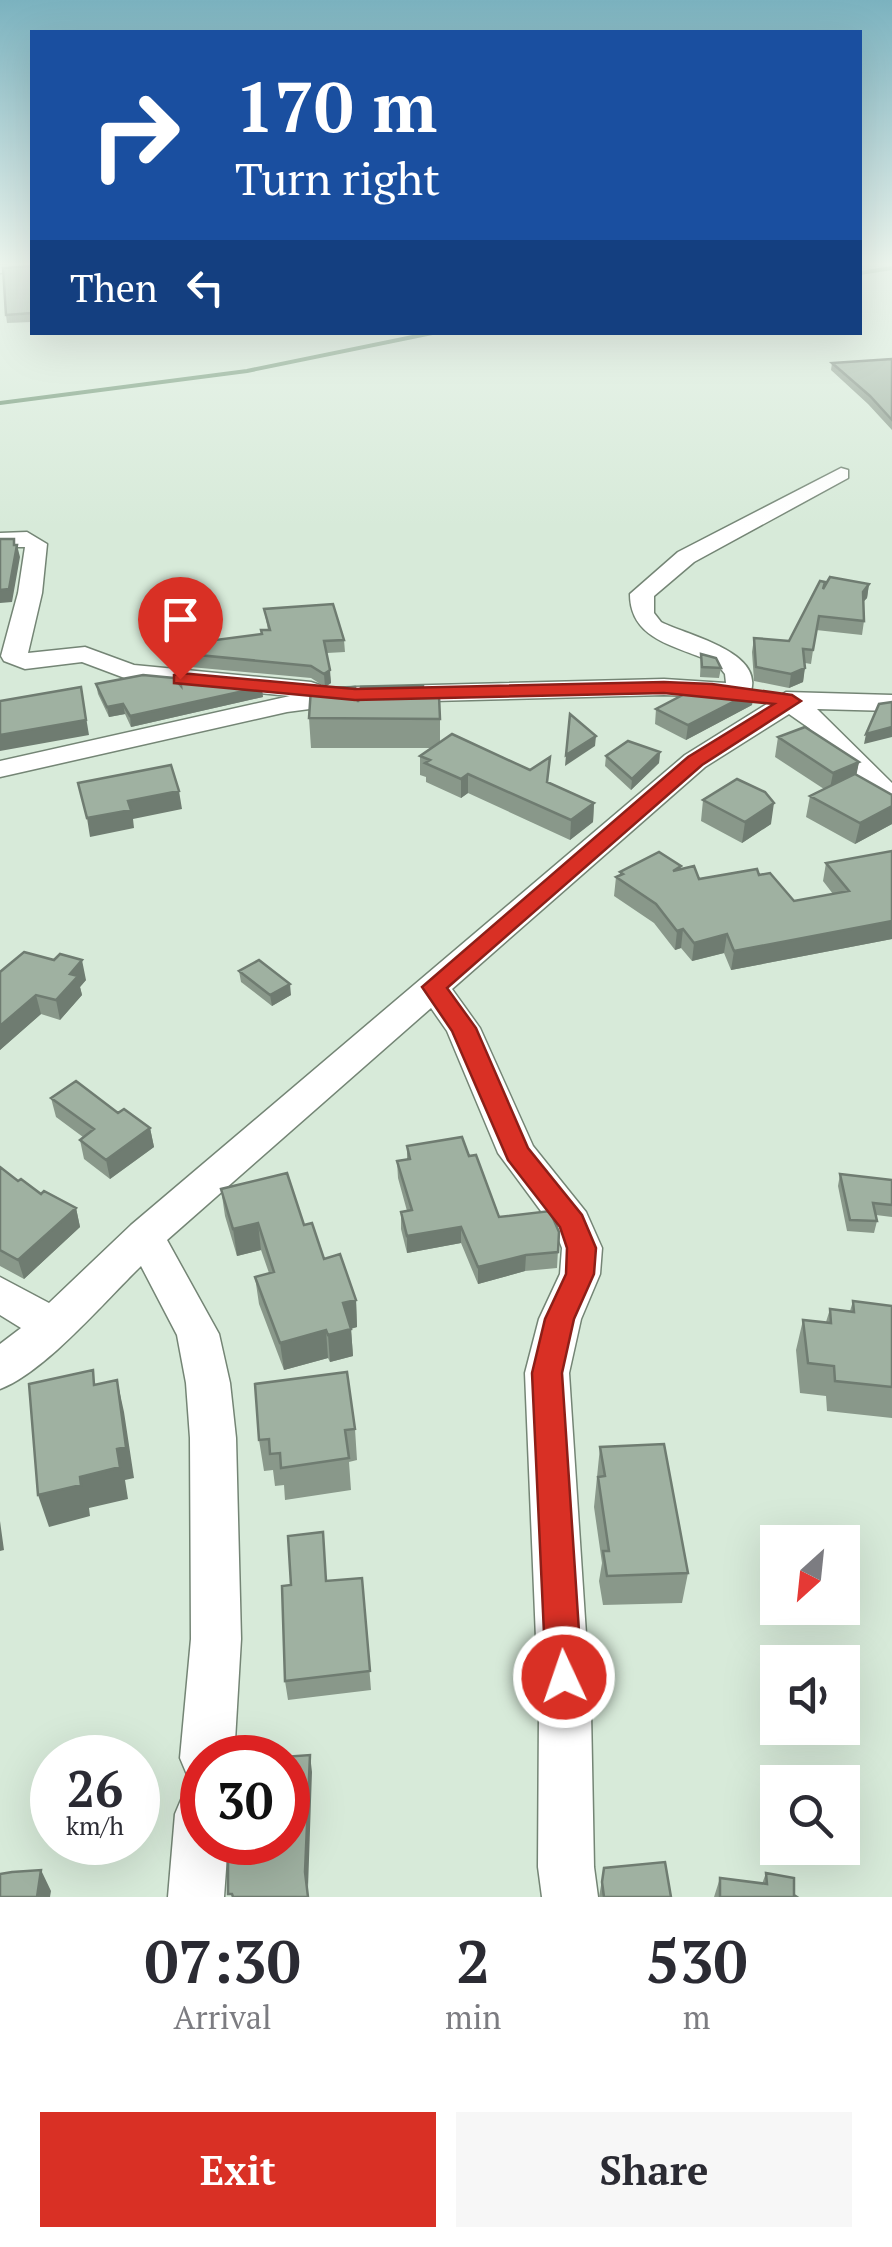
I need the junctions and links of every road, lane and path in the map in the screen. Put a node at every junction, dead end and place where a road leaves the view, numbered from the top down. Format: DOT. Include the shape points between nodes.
graph roads {
  1 [pos="842,474"];
  2 [pos="0,540"];
  3 [pos="12,665"];
  4 [pos="739,693"];
  5 [pos="355,695"];
  6 [pos="792,701"];
  7 [pos="892,703"];
  8 [pos="0,770"];
  9 [pos="892,798"];
  10 [pos="433,987"];
  11 [pos="145,1236"];
  12 [pos="0,1294"];
  13 [pos="53,1326"];
  14 [pos="0,1370"];
  15 [pos="209,1735"];
  16 [pos="198,1865"];
  17 [pos="196,1897"];
  18 [pos="570,1897"];
  1 -- 4 [label="street" via="686,556 642,594 641,612 650,624 734,665 742,680"];
  2 -- 3 [label="street" via="36,544"];
  3 -- 5 [label="street" via="85,654 130,672"];
  4 -- 5 [label="street" via="664,687"];
  4 -- 6 [label="street"];
  5 -- 8 [label="street" via="287,704"];
  6 -- 7 [label="street"];
  6 -- 9 [label="street"];
  6 -- 10 [label="street" via="695,761"];
  10 -- 11 [label="street"];
  10 -- 18 [label="street" via="464,1028 517,1153 572,1222 582,1248 580,1274 547,1373"];
  11 -- 13 [label="street"];
  11 -- 15 [label="street" via="198,1334 208,1383 216,1639"];
  12 -- 13 [label="street"];
  13 -- 14 [label="street"];
  16 -- 17 [label="street"];
}
